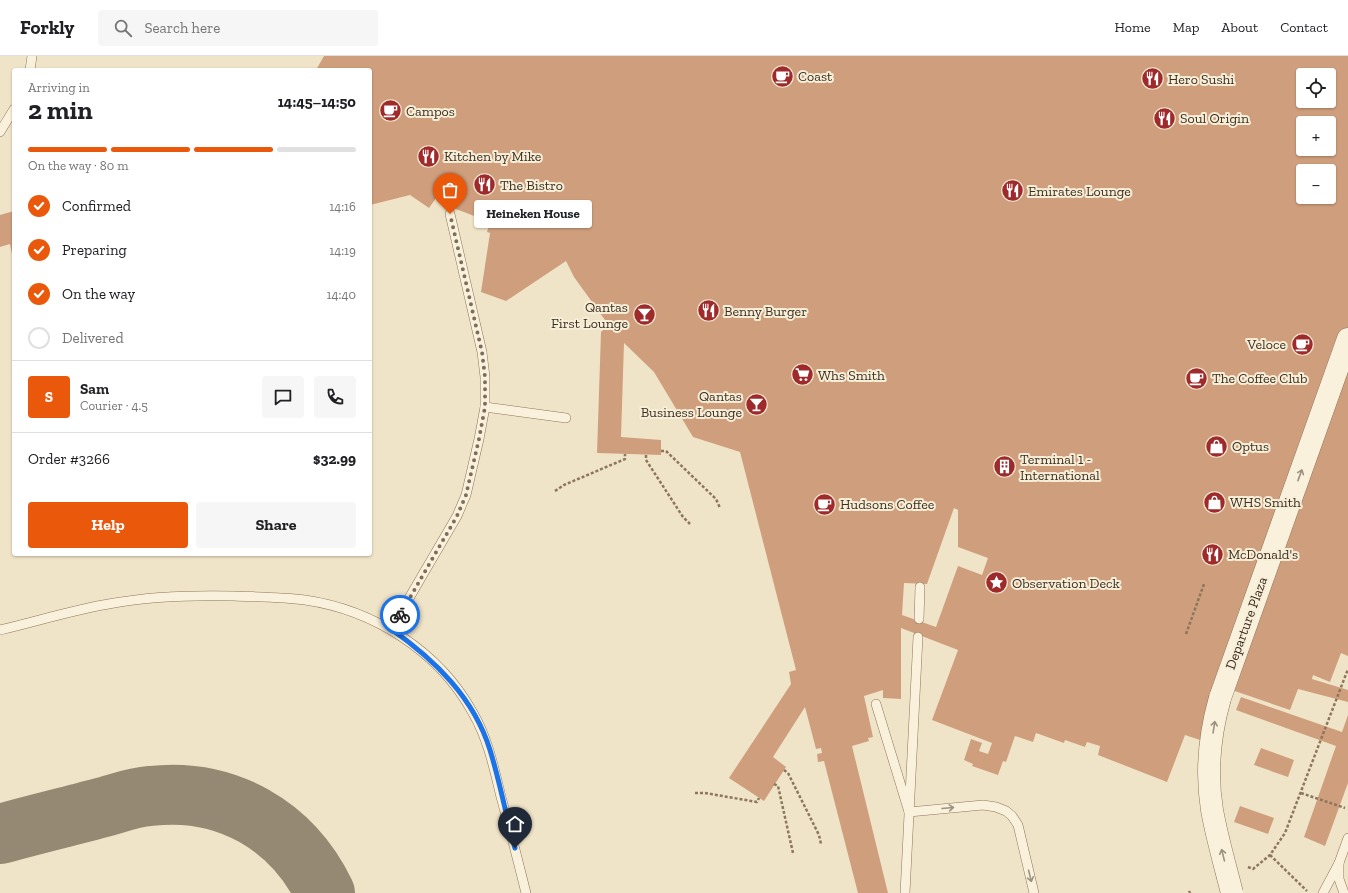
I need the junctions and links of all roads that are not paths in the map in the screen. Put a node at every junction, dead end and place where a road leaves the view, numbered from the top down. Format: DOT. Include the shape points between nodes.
graph roads {
  1 [pos="32,56"];
  2 [pos="30,68"];
  3 [pos="12,112"];
  4 [pos="0,132"];
  5 [pos="450,214"];
  6 [pos="1348,339"];
  7 [pos="485,407"];
  8 [pos="566,418"];
  9 [pos="920,587"];
  10 [pos="919,619"];
  11 [pos="391,629"];
  12 [pos="0,630"];
  13 [pos="918,637"];
  14 [pos="876,704"];
  15 [pos="909,812"];
  16 [pos="1348,838"];
  17 [pos="1339,863"];
  18 [pos="526,893"];
  19 [pos="905,893"];
  20 [pos="1034,893"];
  21 [pos="1232,893"];
  22 [pos="1323,893"];
  23 [pos="1344,893"];
  1 -- 2 [label="lane"];
  3 -- 4 [label="lane"];
  5 -- 7 [label="lane" via="482,352"];
  21 -- 6 [label="street, Departure Plaza, one-way, bridge" via="1215,823 1210,786 1211,742 1216,711"];
  7 -- 8 [label="lane"];
  7 -- 11 [label="lane" via="466,495 457,516"];
  9 -- 10 [label="lane"];
  11 -- 12 [label="lane" via="349,611 306,601 218,596 172,597 113,603"];
  11 -- 18 [label="lane" via="448,677 473,712 490,750"];
  13 -- 15 [label="lane"];
  14 -- 15 [label="lane"];
  15 -- 19 [label="lane"];
  15 -- 20 [label="lane, one-way" via="983,805 1006,811 1018,825"];
  16 -- 17 [label="lane"];
  17 -- 22 [label="lane"];
  17 -- 23 [label="lane"];
}
